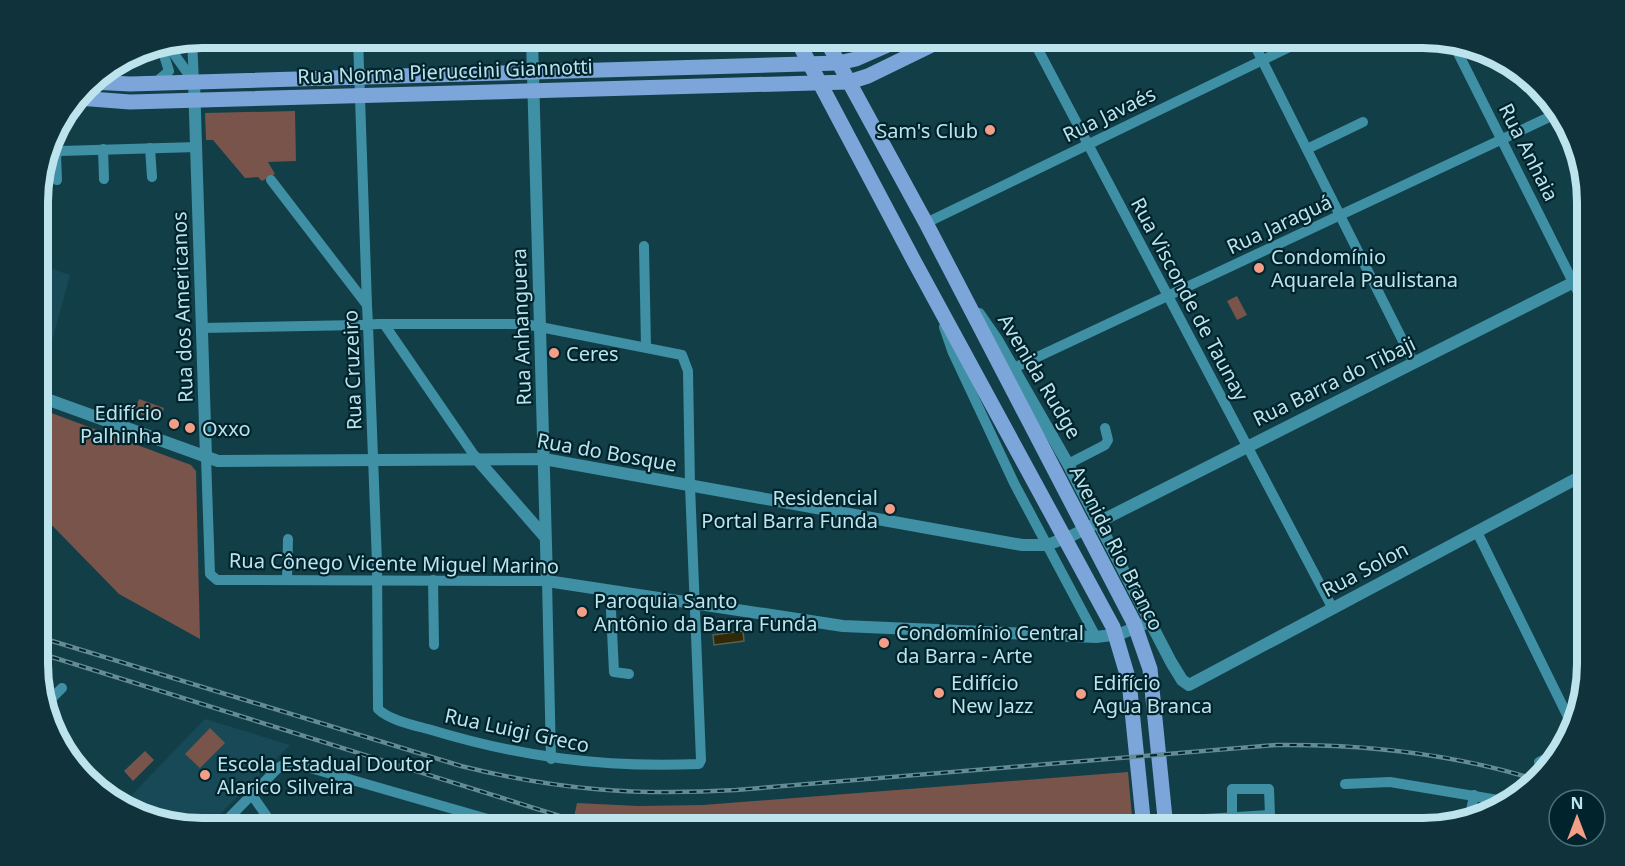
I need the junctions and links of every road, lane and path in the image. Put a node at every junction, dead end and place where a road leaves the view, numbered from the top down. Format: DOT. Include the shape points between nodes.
graph roads {
  1 [pos="192,48"];
  2 [pos="359,48"];
  3 [pos="532,48"];
  4 [pos="801,48"];
  5 [pos="830,48"];
  6 [pos="881,48"];
  7 [pos="925,48"];
  8 [pos="1037,48"];
  9 [pos="1256,48"];
  10 [pos="1287,48"];
  11 [pos="172,51"];
  12 [pos="1458,52"];
  13 [pos="163,53"];
  14 [pos="1262,60"];
  15 [pos="838,63"];
  16 [pos="810,64"];
  17 [pos="533,72"];
  18 [pos="360,77"];
  19 [pos="820,81"];
  20 [pos="105,82"];
  21 [pos="194,82"];
  22 [pos="849,82"];
  23 [pos="150,83"];
  24 [pos="533,90"];
  25 [pos="361,95"];
  26 [pos="87,99"];
  27 [pos="194,100"];
  28 [pos="1550,116"];
  29 [pos="1363,122"];
  30 [pos="1502,139"];
  31 [pos="1088,144"];
  32 [pos="196,147"];
  33 [pos="150,148"];
  34 [pos="103,150"];
  35 [pos="1307,150"];
  36 [pos="152,177"];
  37 [pos="57,180"];
  38 [pos="104,180"];
  39 [pos="271,180"];
  40 [pos="1340,215"];
  41 [pos="926,223"];
  42 [pos="644,246"];
  43 [pos="1577,280"];
  44 [pos="1574,282"];
  45 [pos="1577,288"];
  46 [pos="1169,296"];
  47 [pos="938,304"];
  48 [pos="367,305"];
  49 [pos="969,306"];
  50 [pos="368,324"];
  51 [pos="384,324"];
  52 [pos="541,327"];
  53 [pos="202,328"];
  54 [pos="646,347"];
  55 [pos="1414,363"];
  56 [pos="1014,368"];
  57 [pos="48,400"];
  58 [pos="1105,428"];
  59 [pos="1035,433"];
  60 [pos="1248,445"];
  61 [pos="206,457"];
  62 [pos="476,458"];
  63 [pos="505,458"];
  64 [pos="374,459"];
  65 [pos="544,459"];
  66 [pos="1068,464"];
  67 [pos="1577,478"];
  68 [pos="493,480"];
  69 [pos="690,486"];
  70 [pos="1099,521"];
  71 [pos="1477,532"];
  72 [pos="545,537"];
  73 [pos="288,539"];
  74 [pos="1047,545"];
  75 [pos="210,574"];
  76 [pos="287,580"];
  77 [pos="377,580"];
  78 [pos="433,580"];
  79 [pos="547,581"];
  80 [pos="610,590"];
  81 [pos="694,604"];
  82 [pos="1333,609"];
  83 [pos="1151,621"];
  84 [pos="1096,637"];
  85 [pos="434,645"];
  86 [pos="1171,662"];
  87 [pos="629,674"];
  88 [pos="62,688"];
  89 [pos="52,698"];
  90 [pos="377,700"];
  91 [pos="1568,717"];
  92 [pos="550,759"];
  93 [pos="1544,760"];
  94 [pos="1539,762"];
  95 [pos="1345,784"];
  96 [pos="252,795"];
  97 [pos="1474,795"];
  98 [pos="1496,799"];
  99 [pos="1471,810"];
  100 [pos="1232,817"];
  101 [pos="229,818"];
  102 [pos="268,818"];
  103 [pos="484,818"];
  104 [pos="1143,818"];
  105 [pos="1165,818"];
  106 [pos="1211,818"];
  1 -- 21 [label="street, Rua dos Americanos"];
  2 -- 18 [label="street, Rua Cruzeiro"];
  3 -- 17 [label="street, Rua Anhanguera"];
  4 -- 16 [label="main road"];
  5 -- 15 [label="main road, Avenida Rudge"];
  6 -- 15 [label="main road, Rua Norma Pieruccini Giannotti"];
  7 -- 22 [label="main road"];
  8 -- 31 [label="street, Rua Visconde de Taunay"];
  9 -- 14 [label="street"];
  10 -- 14 [label="street, Rua Javaés"];
  11 -- 21 [label="street"];
  12 -- 30 [label="street, Rua Anhaia"];
  13 -- 23 [label="street" via="169,71"];
  14 -- 31 [label="street, Rua Javaés"];
  14 -- 35 [label="street"];
  15 -- 16 [label="main road, Rua Norma Pieruccini Giannotti"];
  15 -- 22 [label="main road, Avenida Rudge"];
  16 -- 17 [label="main road, Rua Norma Pieruccini Giannotti"];
  16 -- 19 [label="main road"];
  17 -- 18 [label="main road, Rua Norma Pieruccini Giannotti"];
  17 -- 24 [label="street, Rua Anhanguera"];
  18 -- 21 [label="main road, Rua Norma Pieruccini Giannotti"];
  18 -- 25 [label="street, Rua Cruzeiro"];
  19 -- 22 [label="main road, Rua Norma Pieruccini Giannotti"];
  19 -- 24 [label="main road, Rua Norma Pieruccini Giannotti"];
  19 -- 47 [label="main road"];
  20 -- 23 [label="main road, Rua Norma Pieruccini Giannotti"];
  21 -- 23 [label="main road, Rua Norma Pieruccini Giannotti"];
  21 -- 27 [label="street, Rua dos Americanos"];
  22 -- 41 [label="main road, Avenida Rudge"];
  24 -- 25 [label="main road, Rua Norma Pieruccini Giannotti"];
  24 -- 52 [label="street, Rua Anhanguera"];
  25 -- 27 [label="main road, Rua Norma Pieruccini Giannotti"];
  25 -- 48 [label="street, Rua Cruzeiro"];
  26 -- 27 [label="main road, Rua Norma Pieruccini Giannotti"];
  27 -- 32 [label="street, Rua dos Americanos"];
  28 -- 30 [label="street, Rua Jaraguá"];
  29 -- 35 [label="street"];
  30 -- 40 [label="street, Rua Jaraguá"];
  30 -- 44 [label="street, Rua Anhaia"];
  31 -- 41 [label="street, Rua Javaés"];
  31 -- 46 [label="street, Rua Visconde de Taunay"];
  32 -- 33 [label="street"];
  32 -- 53 [label="street, Rua dos Americanos"];
  33 -- 34 [label="street"];
  33 -- 36 [label="street"];
  34 -- 37 [label="street" via="58,151"];
  34 -- 38 [label="street"];
  35 -- 40 [label="street"];
  39 -- 48 [label="street"];
  40 -- 46 [label="street, Rua Jaraguá"];
  40 -- 55 [label="street"];
  41 -- 49 [label="main road, Avenida Rudge"];
  42 -- 54 [label="street"];
  43 -- 44 [label="street, Rua Barra do Tibaji"];
  44 -- 45 [label="street, Rua Anhaia"];
  44 -- 55 [label="street, Rua Barra do Tibaji"];
  46 -- 56 [label="street, Rua Jaraguá"];
  46 -- 60 [label="street, Rua Visconde de Taunay"];
  47 -- 74 [label="street" via="953,353"];
  47 -- 104 [label="main road, Avenida Rio Branco" via="1119,641 1132,702"];
  48 -- 50 [label="street, Rua Cruzeiro"];
  49 -- 56 [label="street, Avenida Rudge" via="987,324"];
  49 -- 59 [label="main road, Avenida Rudge"];
  50 -- 51 [label="street"];
  50 -- 53 [label="street"];
  50 -- 64 [label="street, Rua Cruzeiro"];
  51 -- 52 [label="street"];
  51 -- 62 [label="street"];
  52 -- 54 [label="street"];
  52 -- 65 [label="street, Rua Anhanguera"];
  53 -- 61 [label="street, Rua dos Americanos"];
  54 -- 69 [label="street" via="675,352 685,358"];
  55 -- 60 [label="street, Rua Barra do Tibaji"];
  56 -- 66 [label="street, Avenida Rudge"];
  57 -- 61 [label="street, Rua do Bosque"];
  58 -- 66 [label="street" via="1105,445"];
  59 -- 105 [label="main road, Avenida Rio Branco" via="1145,651 1153,690"];
  60 -- 70 [label="street, Rua Barra do Tibaji"];
  60 -- 82 [label="street, Rua Visconde de Taunay"];
  61 -- 64 [label="street, Rua do Bosque" via="231,461"];
  61 -- 75 [label="street, Rua dos Americanos"];
  62 -- 63 [label="street, Rua do Bosque"];
  62 -- 64 [label="street, Rua do Bosque"];
  62 -- 68 [label="street"];
  63 -- 65 [label="street, Rua do Bosque"];
  63 -- 68 [label="street" via="492,465"];
  64 -- 77 [label="street, Rua Cruzeiro"];
  65 -- 69 [label="street, Rua do Bosque"];
  65 -- 72 [label="street, Rua Anhanguera"];
  66 -- 70 [label="street, Avenida Rudge"];
  67 -- 71 [label="street, Rua Solon"];
  68 -- 72 [label="street"];
  69 -- 74 [label="street, Rua do Bosque" via="1022,545"];
  69 -- 81 [label="street"];
  70 -- 74 [label="street, Rua do Bosque"];
  70 -- 83 [label="street, Avenida Rudge"];
  71 -- 82 [label="street, Rua Solon"];
  71 -- 91 [label="street"];
  72 -- 79 [label="street, Rua Anhanguera"];
  73 -- 76 [label="street"];
  74 -- 84 [label="street"];
  75 -- 76 [label="street, Rua Cônego Vicente Miguel Marino" via="217,580"];
  76 -- 77 [label="street, Rua Cônego Vicente Miguel Marino"];
  77 -- 78 [label="street, Rua Cônego Vicente Miguel Marino"];
  77 -- 90 [label="street, Rua Cruzeiro"];
  78 -- 79 [label="street, Rua Cônego Vicente Miguel Marino"];
  78 -- 85 [label="street"];
  79 -- 80 [label="street, Rua Cônego Vicente Miguel Marino"];
  79 -- 92 [label="street, Rua Anhanguera"];
  80 -- 81 [label="street, Rua Cônego Vicente Miguel Marino"];
  80 -- 87 [label="street" via="614,672"];
  81 -- 84 [label="street, Rua Cônego Vicente Miguel Marino" via="854,627"];
  81 -- 92 [label="street, Rua Luigi Greco" via="699,764 595,764"];
  82 -- 86 [label="street, Rua Solon" via="1196,683 1185,683"];
  83 -- 84 [label="street, Rua Cônego Vicente Miguel Marino"];
  83 -- 86 [label="street, Avenida Rudge"];
  88 -- 89 [label="street"];
  90 -- 92 [label="street, Rua Luigi Greco" via="378,709 384,714 423,728"];
  93 -- 94 [label="street"];
  95 -- 97 [label="street" via="1390,782"];
  96 -- 101 [label="street"];
  96 -- 102 [label="street"];
  96 -- 103 [label="street" via="284,764 307,767"];
  97 -- 98 [label="street"];
  97 -- 99 [label="street"];
  100 -- 106 [label="street"];
}
